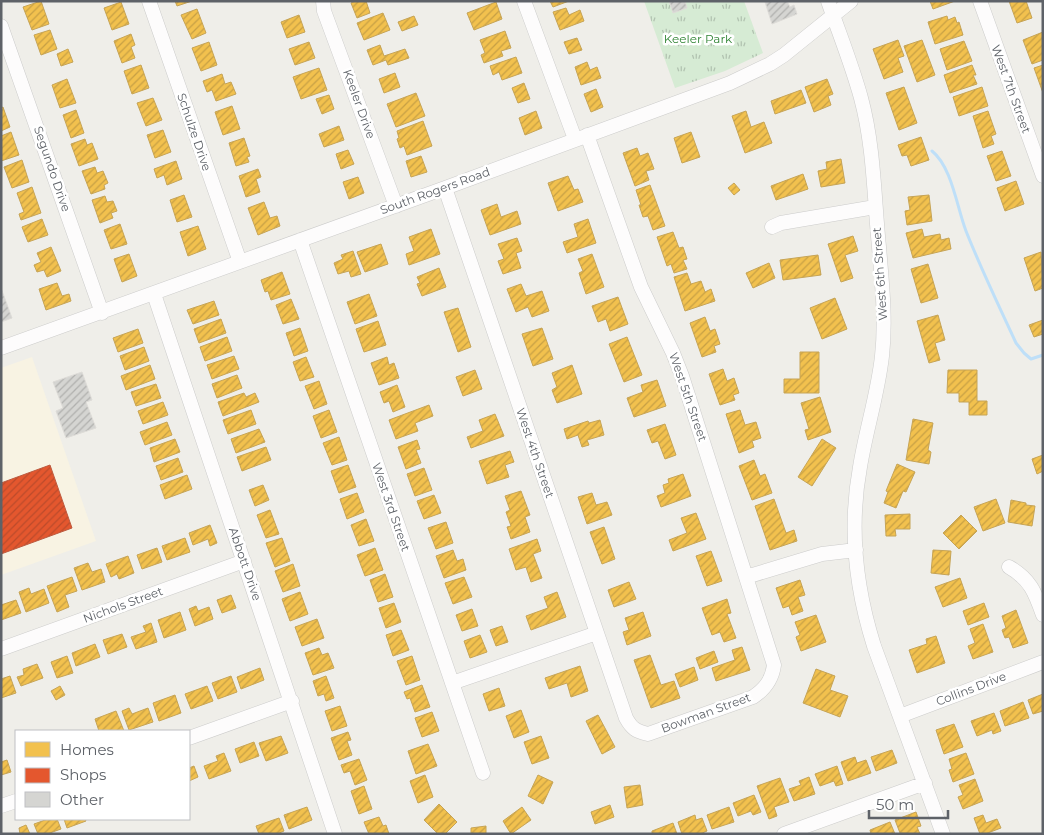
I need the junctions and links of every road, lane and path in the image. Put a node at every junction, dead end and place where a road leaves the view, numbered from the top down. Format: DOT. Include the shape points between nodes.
graph roads {
  1 [pos="148,1"];
  2 [pos="323,1"];
  3 [pos="524,1"];
  4 [pos="828,1"];
  5 [pos="851,1"];
  6 [pos="980,1"];
  7 [pos="833,17"];
  8 [pos="1,26"];
  9 [pos="581,137"];
  10 [pos="1043,176"];
  11 [pos="445,188"];
  12 [pos="396,206"];
  13 [pos="875,207"];
  14 [pos="772,227"];
  15 [pos="300,240"];
  16 [pos="240,262"];
  17 [pos="154,294"];
  18 [pos="102,313"];
  19 [pos="1,348"];
  20 [pos="856,550"];
  21 [pos="244,561"];
  22 [pos="1008,566"];
  23 [pos="746,577"];
  24 [pos="1043,615"];
  25 [pos="597,633"];
  26 [pos="1,649"];
  27 [pos="1043,662"];
  28 [pos="774,665"];
  29 [pos="452,683"];
  30 [pos="292,701"];
  31 [pos="900,716"];
  32 [pos="626,718"];
  33 [pos="190,738"];
  34 [pos="483,773"];
  35 [pos="924,783"];
  36 [pos="15,801"];
  37 [pos="1,806"];
  38 [pos="336,834"];
  39 [pos="784,834"];
  40 [pos="943,834"];
  1 -- 16 [label="street, Schulze Drive"];
  2 -- 12 [label="street, Keeler Drive"];
  3 -- 9 [label="street"];
  4 -- 7 [label="street, West 6th Street"];
  5 -- 7 [label="street, South Rogers Road"];
  6 -- 10 [label="street, West 7th Street"];
  7 -- 9 [label="street, South Rogers Road" via="770,64 730,83"];
  7 -- 13 [label="street, West 6th Street" via="861,98 872,157"];
  8 -- 18 [label="street, Segundo Drive"];
  9 -- 11 [label="street, South Rogers Road"];
  9 -- 23 [label="street, West 5th Street" via="641,287 674,353"];
  11 -- 12 [label="street, South Rogers Road"];
  11 -- 25 [label="street, West 4th Street"];
  12 -- 15 [label="street, South Rogers Road"];
  13 -- 14 [label="street"];
  13 -- 20 [label="street, West 6th Street" via="883,296 882,356 859,469"];
  15 -- 16 [label="street, South Rogers Road"];
  15 -- 29 [label="street, West 3rd Street"];
  16 -- 17 [label="street, South Rogers Road"];
  17 -- 18 [label="street, South Rogers Road"];
  17 -- 21 [label="street, Abbott Drive"];
  18 -- 19 [label="street, South Rogers Road"];
  20 -- 23 [label="street" via="822,554"];
  20 -- 31 [label="street" via="866,621"];
  21 -- 26 [label="street, Nichols Street"];
  21 -- 30 [label="street, Abbott Drive"];
  22 -- 24 [label="street" via="1022,575 1036,595"];
  23 -- 28 [label="street, West 5th Street"];
  25 -- 29 [label="street"];
  25 -- 32 [label="street, West 4th Street"];
  27 -- 31 [label="street, Collins Drive"];
  28 -- 32 [label="street, Bowman Street" via="768,684 753,697 648,734 637,732"];
  29 -- 34 [label="street, West 3rd Street"];
  30 -- 33 [label="street"];
  30 -- 38 [label="street, Abbott Drive"];
  31 -- 35 [label="street"];
  35 -- 39 [label="street"];
  35 -- 40 [label="street"];
  36 -- 37 [label="street"];
}
